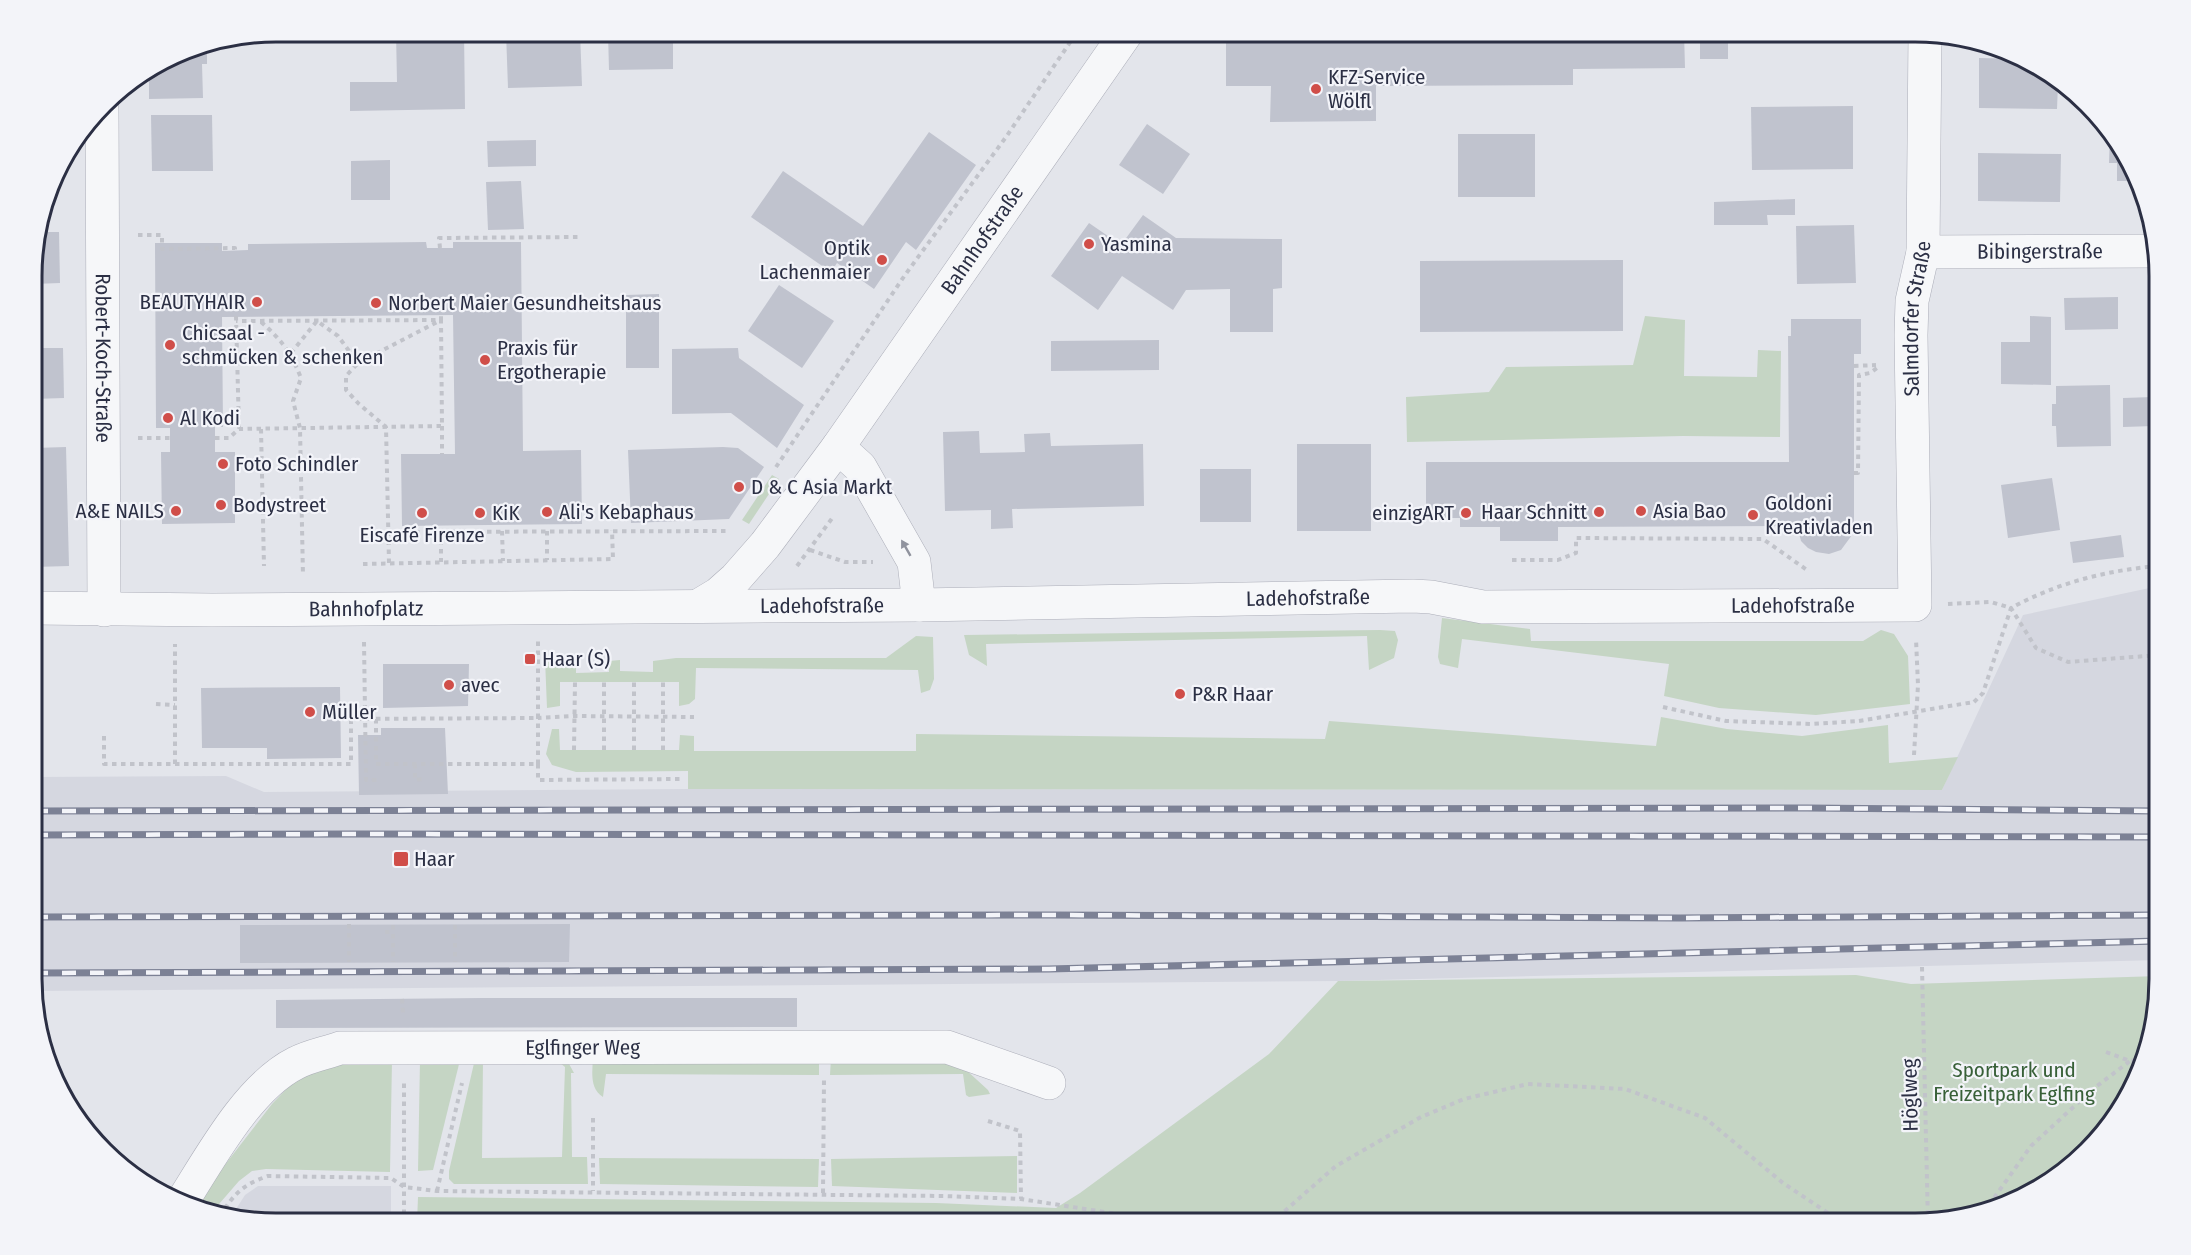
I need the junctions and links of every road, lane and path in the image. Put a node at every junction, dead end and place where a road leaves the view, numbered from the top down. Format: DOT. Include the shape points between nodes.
graph roads {
  1 [pos="1070,42"];
  2 [pos="1120,42"];
  3 [pos="1925,43"];
  4 [pos="102,120"];
  5 [pos="102,235"];
  6 [pos="578,237"];
  7 [pos="440,248"];
  8 [pos="235,250"];
  9 [pos="2147,251"];
  10 [pos="1923,252"];
  11 [pos="441,315"];
  12 [pos="441,320"];
  13 [pos="261,321"];
  14 [pos="317,321"];
  15 [pos="291,353"];
  16 [pos="358,363"];
  17 [pos="1880,365"];
  18 [pos="1854,366"];
  19 [pos="1869,366"];
  20 [pos="442,426"];
  21 [pos="386,427"];
  22 [pos="300,428"];
  23 [pos="239,429"];
  24 [pos="261,429"];
  25 [pos="215,438"];
  26 [pos="838,447"];
  27 [pos="442,454"];
  28 [pos="772,473"];
  29 [pos="1854,473"];
  30 [pos="612,530"];
  31 [pos="441,531"];
  32 [pos="502,531"];
  33 [pos="547,531"];
  34 [pos="388,532"];
  35 [pos="740,532"];
  36 [pos="810,550"];
  37 [pos="547,560"];
  38 [pos="1512,560"];
  39 [pos="503,561"];
  40 [pos="441,562"];
  41 [pos="879,562"];
  42 [pos="389,563"];
  43 [pos="363,564"];
  44 [pos="264,566"];
  45 [pos="2149,567"];
  46 [pos="1814,570"];
  47 [pos="919,604"];
  48 [pos="1951,604"];
  49 [pos="1915,605"];
  50 [pos="698,606"];
  51 [pos="42,608"];
  52 [pos="538,608"];
  53 [pos="2011,608"];
  54 [pos="304,609"];
  55 [pos="104,610"];
  56 [pos="364,641"];
  57 [pos="175,643"];
  58 [pos="2149,656"];
  59 [pos="604,681"];
  60 [pos="575,682"];
  61 [pos="634,682"];
  62 [pos="663,682"];
  63 [pos="156,704"];
  64 [pos="175,705"];
  65 [pos="1663,706"];
  66 [pos="574,716"];
  67 [pos="604,717"];
  68 [pos="634,717"];
  69 [pos="663,717"];
  70 [pos="694,717"];
  71 [pos="538,718"];
  72 [pos="340,719"];
  73 [pos="351,719"];
  74 [pos="366,719"];
  75 [pos="376,719"];
  76 [pos="104,736"];
  77 [pos="574,750"];
  78 [pos="604,750"];
  79 [pos="634,750"];
  80 [pos="663,750"];
  81 [pos="1914,755"];
  82 [pos="175,764"];
  83 [pos="415,764"];
  84 [pos="538,764"];
  85 [pos="425,779"];
  86 [pos="683,779"];
  87 [pos="377,780"];
  88 [pos="349,924"];
  89 [pos="393,925"];
  90 [pos="455,925"];
  91 [pos="385,932"];
  92 [pos="393,932"];
  93 [pos="349,962"];
  94 [pos="393,962"];
  95 [pos="455,962"];
  96 [pos="1922,967"];
  97 [pos="471,1047"];
  98 [pos="825,1047"];
  99 [pos="2106,1052"];
  100 [pos="2130,1061"];
  101 [pos="2134,1061"];
  102 [pos="404,1072"];
  103 [pos="1048,1083"];
  104 [pos="592,1118"];
  105 [pos="988,1121"];
  106 [pos="404,1187"];
  107 [pos="437,1191"];
  108 [pos="593,1191"];
  109 [pos="823,1193"];
  110 [pos="187,1195"];
  111 [pos="1022,1199"];
  112 [pos="1993,1200"];
  113 [pos="226,1207"];
  114 [pos="1928,1212"];
  115 [pos="404,1213"];
  116 [pos="1111,1213"];
  117 [pos="1282,1213"];
  118 [pos="1828,1213"];
  1 -- 28 [label="path" via="905,275"];
  2 -- 26 [label="street, Bahnhofstraße"];
  3 -- 10 [label="street, Salmdorfer Straße"];
  4 -- 5 [label="street, Robert-Koch-Straße"];
  5 -- 8 [label="path" via="162,235 162,249"];
  5 -- 55 [label="street, Robert-Koch-Straße"];
  6 -- 7 [label="path" via="439,238"];
  9 -- 10 [label="street, Bibingerstraße"];
  10 -- 49 [label="street, Salmdorfer Straße" via="1912,301 1911,335"];
  11 -- 12 [label="path"];
  12 -- 14 [label="path"];
  12 -- 16 [label="path"];
  12 -- 20 [label="path"];
  13 -- 14 [label="path"];
  13 -- 15 [label="path"];
  13 -- 23 [label="path" via="236,319"];
  14 -- 15 [label="path"];
  14 -- 16 [label="path" via="338,336"];
  15 -- 22 [label="path" via="302,378 292,401"];
  16 -- 21 [label="path" via="346,376 346,390"];
  17 -- 29 [label="path" via="1870,374 1859,375 1858,473"];
  18 -- 19 [label="path"];
  20 -- 21 [label="path"];
  20 -- 27 [label="path"];
  21 -- 22 [label="path"];
  21 -- 34 [label="path"];
  22 -- 24 [label="path"];
  22 -- 54 [label="path"];
  23 -- 24 [label="path"];
  23 -- 25 [label="path" via="230,438"];
  24 -- 44 [label="path"];
  47 -- 26 [label="street, one-way" via="914,562 860,467"];
  26 -- 50 [label="street, Bahnhofstraße" via="736,578"];
  30 -- 33 [label="path"];
  30 -- 35 [label="path"];
  30 -- 37 [label="path" via="613,558"];
  31 -- 32 [label="path"];
  31 -- 34 [label="path"];
  31 -- 40 [label="path"];
  32 -- 33 [label="path"];
  32 -- 39 [label="path"];
  33 -- 37 [label="path"];
  34 -- 42 [label="path"];
  36 -- 41 [label="path" via="845,562"];
  37 -- 39 [label="path"];
  38 -- 46 [label="path" via="1558,560 1576,553 1576,538 1763,538 1805,570"];
  39 -- 40 [label="path"];
  40 -- 42 [label="path"];
  42 -- 43 [label="path"];
  45 -- 53 [label="path" via="2078,579"];
  47 -- 49 [label="street, Ladehofstraße" via="1413,596 1483,608"];
  47 -- 50 [label="street, Ladehofstraße"];
  48 -- 53 [label="path" via="1991,602"];
  49 -- 81 [label="path" via="1918,685"];
  50 -- 52 [label="street, Bahnhofplatz"];
  51 -- 55 [label="street, Bahnhofplatz"];
  52 -- 54 [label="street, Bahnhofplatz"];
  52 -- 71 [label="path"];
  53 -- 58 [label="path" via="2036,648 2068,662"];
  53 -- 65 [label="path, bridge" via="1983,693 1974,702 1859,721 1812,723 1726,721"];
  54 -- 55 [label="street, Bahnhofplatz"];
  56 -- 74 [label="path"];
  57 -- 64 [label="path"];
  59 -- 67 [label="path"];
  60 -- 66 [label="path"];
  61 -- 68 [label="path"];
  62 -- 69 [label="path"];
  63 -- 64 [label="path"];
  64 -- 82 [label="path"];
  66 -- 67 [label="path"];
  66 -- 71 [label="path"];
  66 -- 77 [label="path"];
  67 -- 68 [label="path"];
  67 -- 78 [label="path"];
  68 -- 69 [label="path"];
  68 -- 79 [label="path"];
  69 -- 70 [label="path"];
  69 -- 80 [label="path"];
  71 -- 75 [label="path"];
  71 -- 84 [label="path"];
  72 -- 73 [label="path"];
  73 -- 74 [label="path"];
  73 -- 82 [label="path" via="351,764"];
  74 -- 75 [label="path"];
  74 -- 87 [label="path" via="366,780"];
  75 -- 83 [label="path" via="376,764"];
  76 -- 82 [label="path" via="104,764"];
  83 -- 84 [label="path"];
  83 -- 85 [label="path" via="415,780"];
  84 -- 86 [label="path" via="538,780"];
  88 -- 93 [label="path"];
  89 -- 92 [label="path"];
  90 -- 95 [label="path"];
  91 -- 92 [label="path"];
  92 -- 94 [label="path"];
  96 -- 114 [label="path, Höglweg"];
  97 -- 98 [label="street, Eglfinger Weg"];
  97 -- 107 [label="path"];
  97 -- 110 [label="street, Eglfinger Weg" via="340,1048 295,1063 259,1091"];
  98 -- 103 [label="street, Eglfinger Weg" via="947,1047"];
  98 -- 109 [label="path"];
  99 -- 100 [label="path"];
  100 -- 101 [label="path"];
  100 -- 112 [label="path" via="2031,1146"];
  102 -- 106 [label="path"];
  104 -- 108 [label="path"];
  105 -- 111 [label="path" via="1020,1131"];
  106 -- 107 [label="path"];
  106 -- 113 [label="path" via="391,1178 268,1176 249,1182"];
  106 -- 115 [label="path"];
  107 -- 108 [label="path"];
  108 -- 109 [label="path"];
  109 -- 111 [label="path"];
  111 -- 116 [label="path"];
  117 -- 118 [label="path" via="1336,1166 1421,1117 1464,1099 1528,1084 1625,1089 1705,1118 1783,1183"];
}
